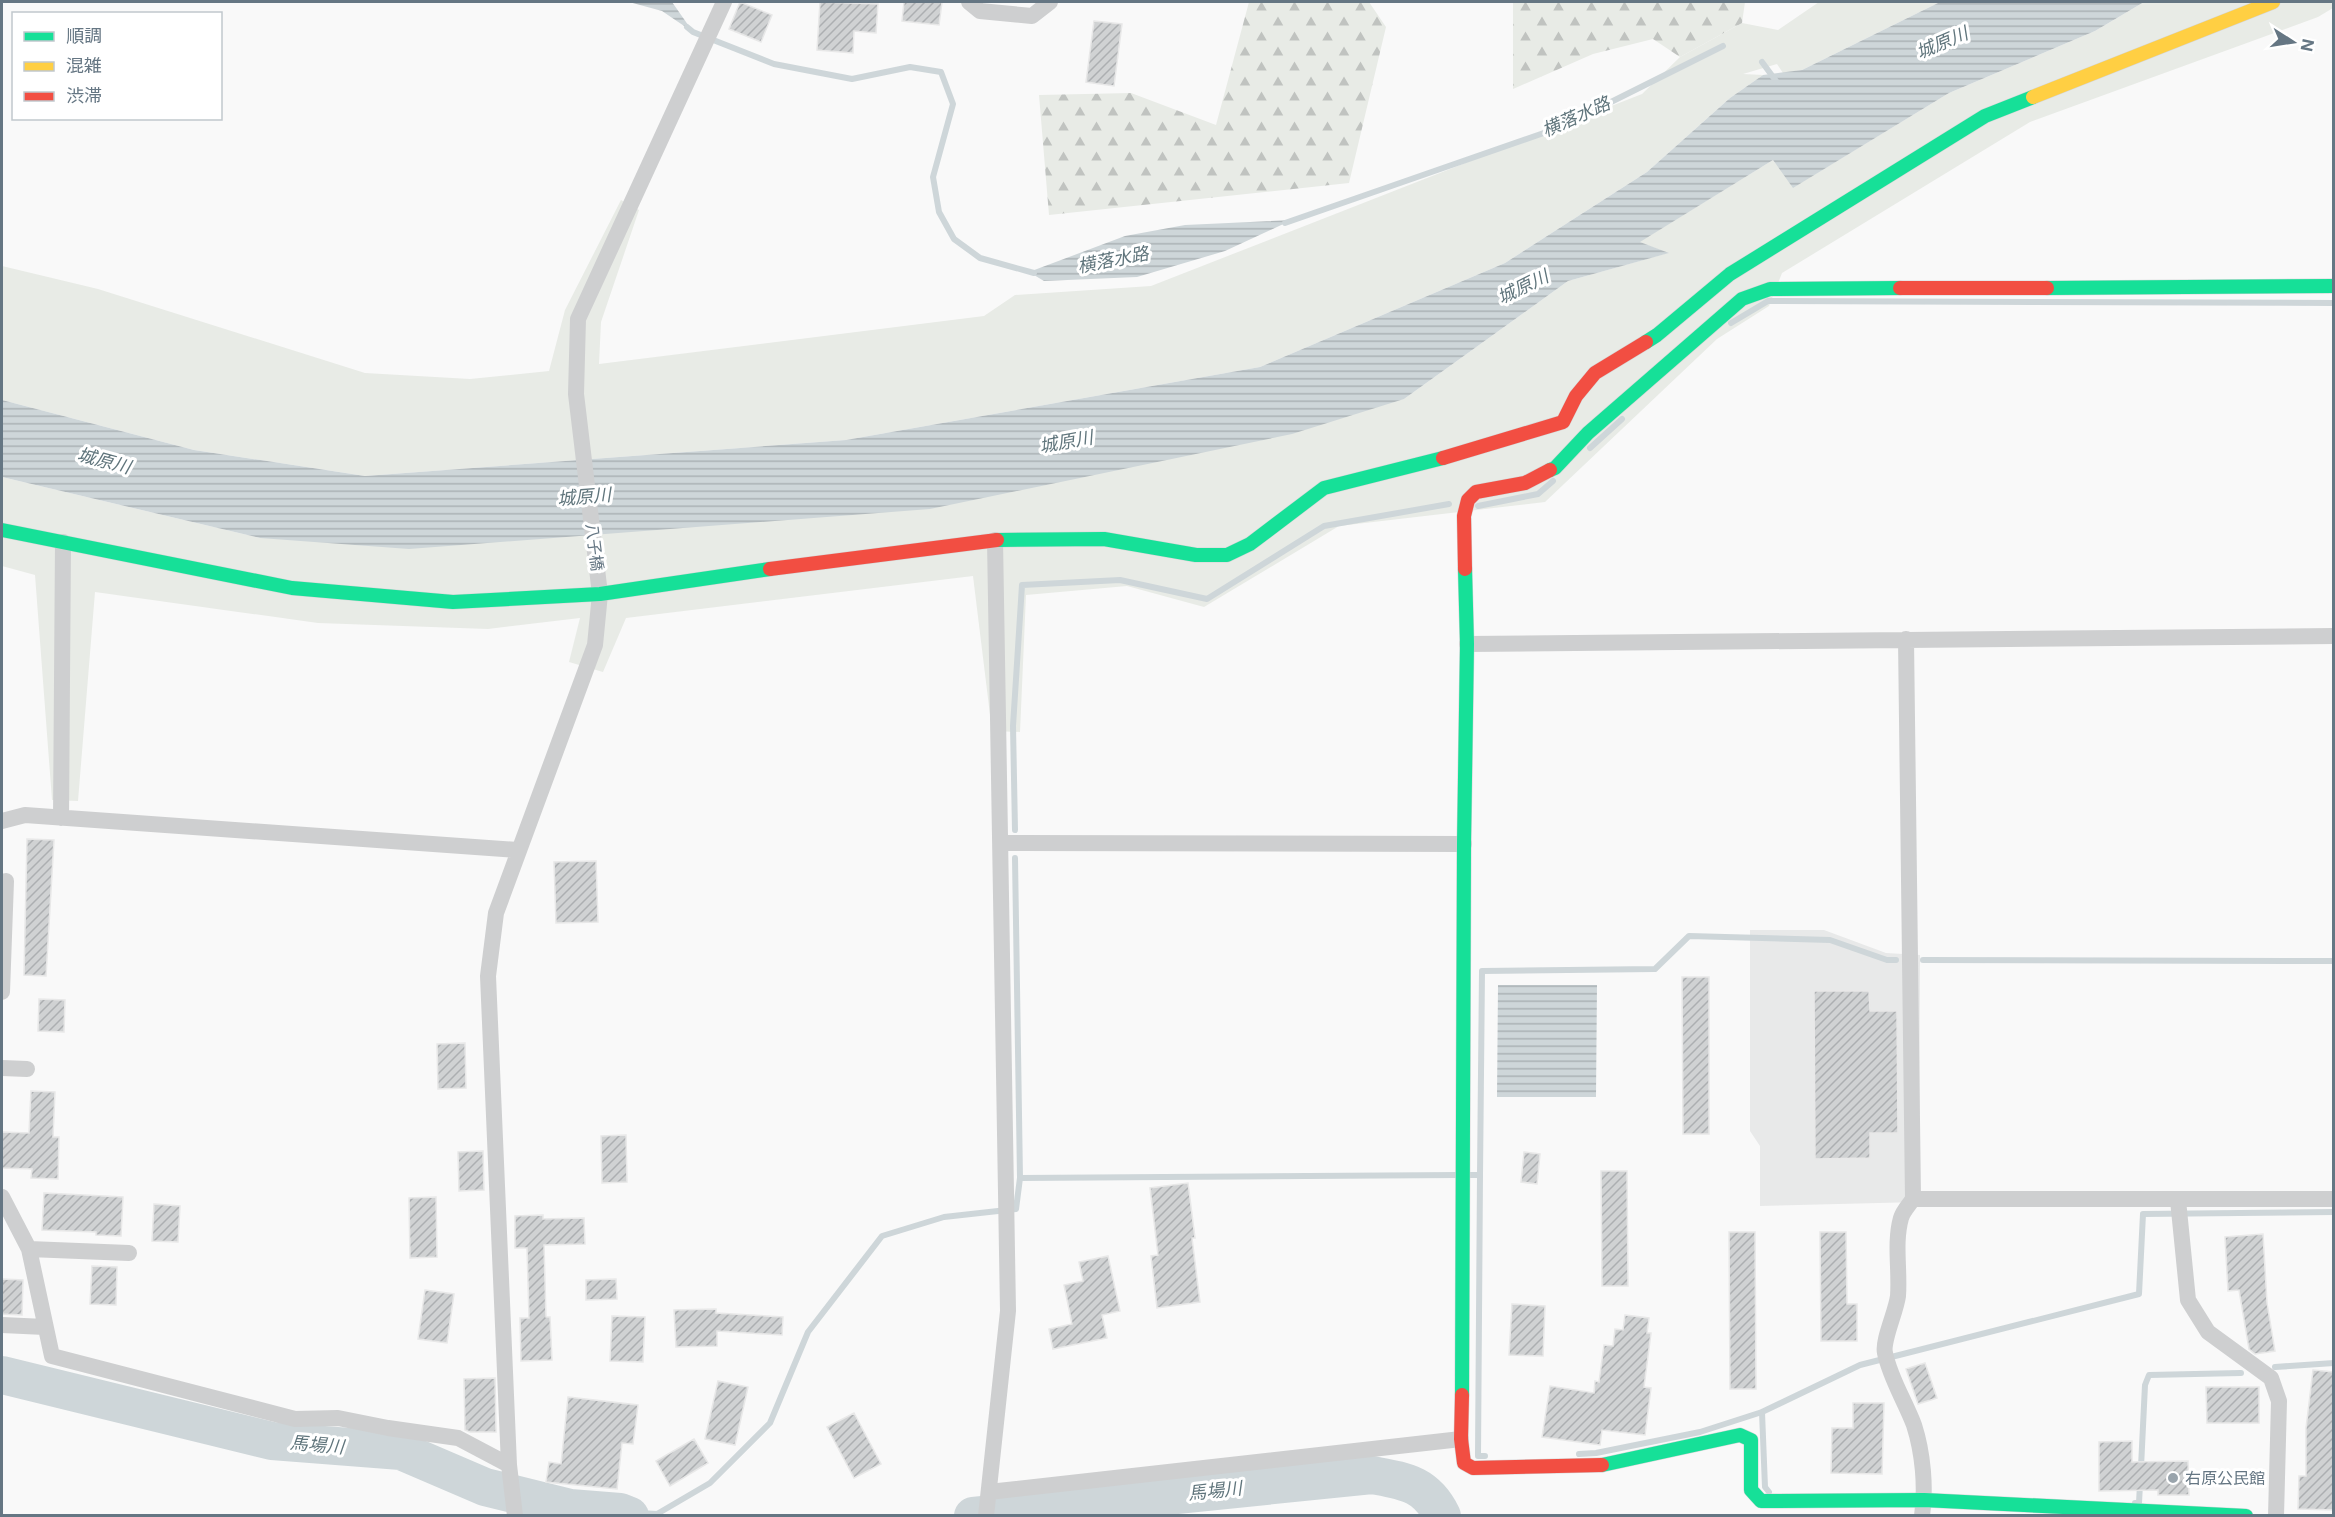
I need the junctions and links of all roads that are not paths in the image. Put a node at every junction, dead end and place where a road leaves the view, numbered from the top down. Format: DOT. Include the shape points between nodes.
graph roads {
  1 [pos="724,2"];
  2 [pos="969,2"];
  3 [pos="1050,2"];
  4 [pos="2272,2"];
  5 [pos="2334,286"];
  6 [pos="1563,422"];
  7 [pos="1588,433"];
  8 [pos="2,530"];
  9 [pos="995,540"];
  10 [pos="63,542"];
  11 [pos="600,594"];
  12 [pos="2334,636"];
  13 [pos="1906,639"];
  14 [pos="1467,644"];
  15 [pos="61,818"];
  16 [pos="2,821"];
  17 [pos="1001,843"];
  18 [pos="1464,844"];
  19 [pos="518,850"];
  20 [pos="6,881"];
  21 [pos="3,912"];
  22 [pos="2,992"];
  23 [pos="2,1068"];
  24 [pos="27,1069"];
  25 [pos="2,1197"];
  26 [pos="1913,1198"];
  27 [pos="2334,1199"];
  28 [pos="2178,1200"];
  29 [pos="29,1250"];
  30 [pos="129,1253"];
  31 [pos="2,1325"];
  32 [pos="45,1327"];
  33 [pos="1461,1439"];
  34 [pos="509,1465"];
  35 [pos="989,1492"];
  36 [pos="1923,1508"];
  37 [pos="515,1515"];
  38 [pos="986,1515"];
  39 [pos="2246,1515"];
  40 [pos="2276,1515"];
  1 -- 11 [label="street, 八子橋" via="578,319 576,394"];
  2 -- 3 [label="street" via="980,11 1032,16"];
  4 -- 6 [label="street" via="1985,116 1730,274 1658,335 1595,373 1576,396"];
  5 -- 7 [label="street" via="1770,289 1742,299"];
  6 -- 7 [label="street"];
  6 -- 9 [label="street" via="1408,468 1324,488 1250,544 1227,555 1196,555 1104,539"];
  7 -- 14 [label="street" via="1555,468 1525,483 1476,492 1468,500 1464,516"];
  8 -- 10 [label="street"];
  9 -- 11 [label="street"];
  9 -- 17 [label="street"];
  10 -- 11 [label="street" via="292,588 453,602"];
  10 -- 15 [label="street"];
  11 -- 19 [label="street, 八子橋" via="595,645"];
  12 -- 13 [label="street"];
  13 -- 14 [label="street"];
  13 -- 26 [label="street"];
  14 -- 18 [label="street"];
  15 -- 16 [label="street" via="25,815"];
  15 -- 19 [label="street"];
  17 -- 18 [label="street"];
  17 -- 35 [label="street" via="1008,1311"];
  18 -- 33 [label="street"];
  19 -- 34 [label="street, 八子橋" via="496,913 488,976"];
  20 -- 21 [label="street"];
  21 -- 22 [label="street"];
  23 -- 24 [label="street"];
  25 -- 29 [label="street"];
  26 -- 28 [label="street"];
  26 -- 36 [label="street" via="1901,1215 1898,1295 1884,1343 1886,1359 1914,1426 1922,1464"];
  27 -- 28 [label="street"];
  28 -- 40 [label="street" via="2188,1300 2208,1332 2271,1378 2279,1401"];
  29 -- 30 [label="street"];
  29 -- 32 [label="street"];
  31 -- 32 [label="street"];
  32 -- 34 [label="street" via="52,1356 295,1419 338,1418 458,1438"];
  33 -- 35 [label="street"];
  33 -- 36 [label="street" via="1464,1462 1473,1468 1608,1465 1740,1435 1751,1440 1751,1490 1761,1501"];
  34 -- 37 [label="street, 八子橋"];
  35 -- 38 [label="street"];
  36 -- 39 [label="street"];
}
